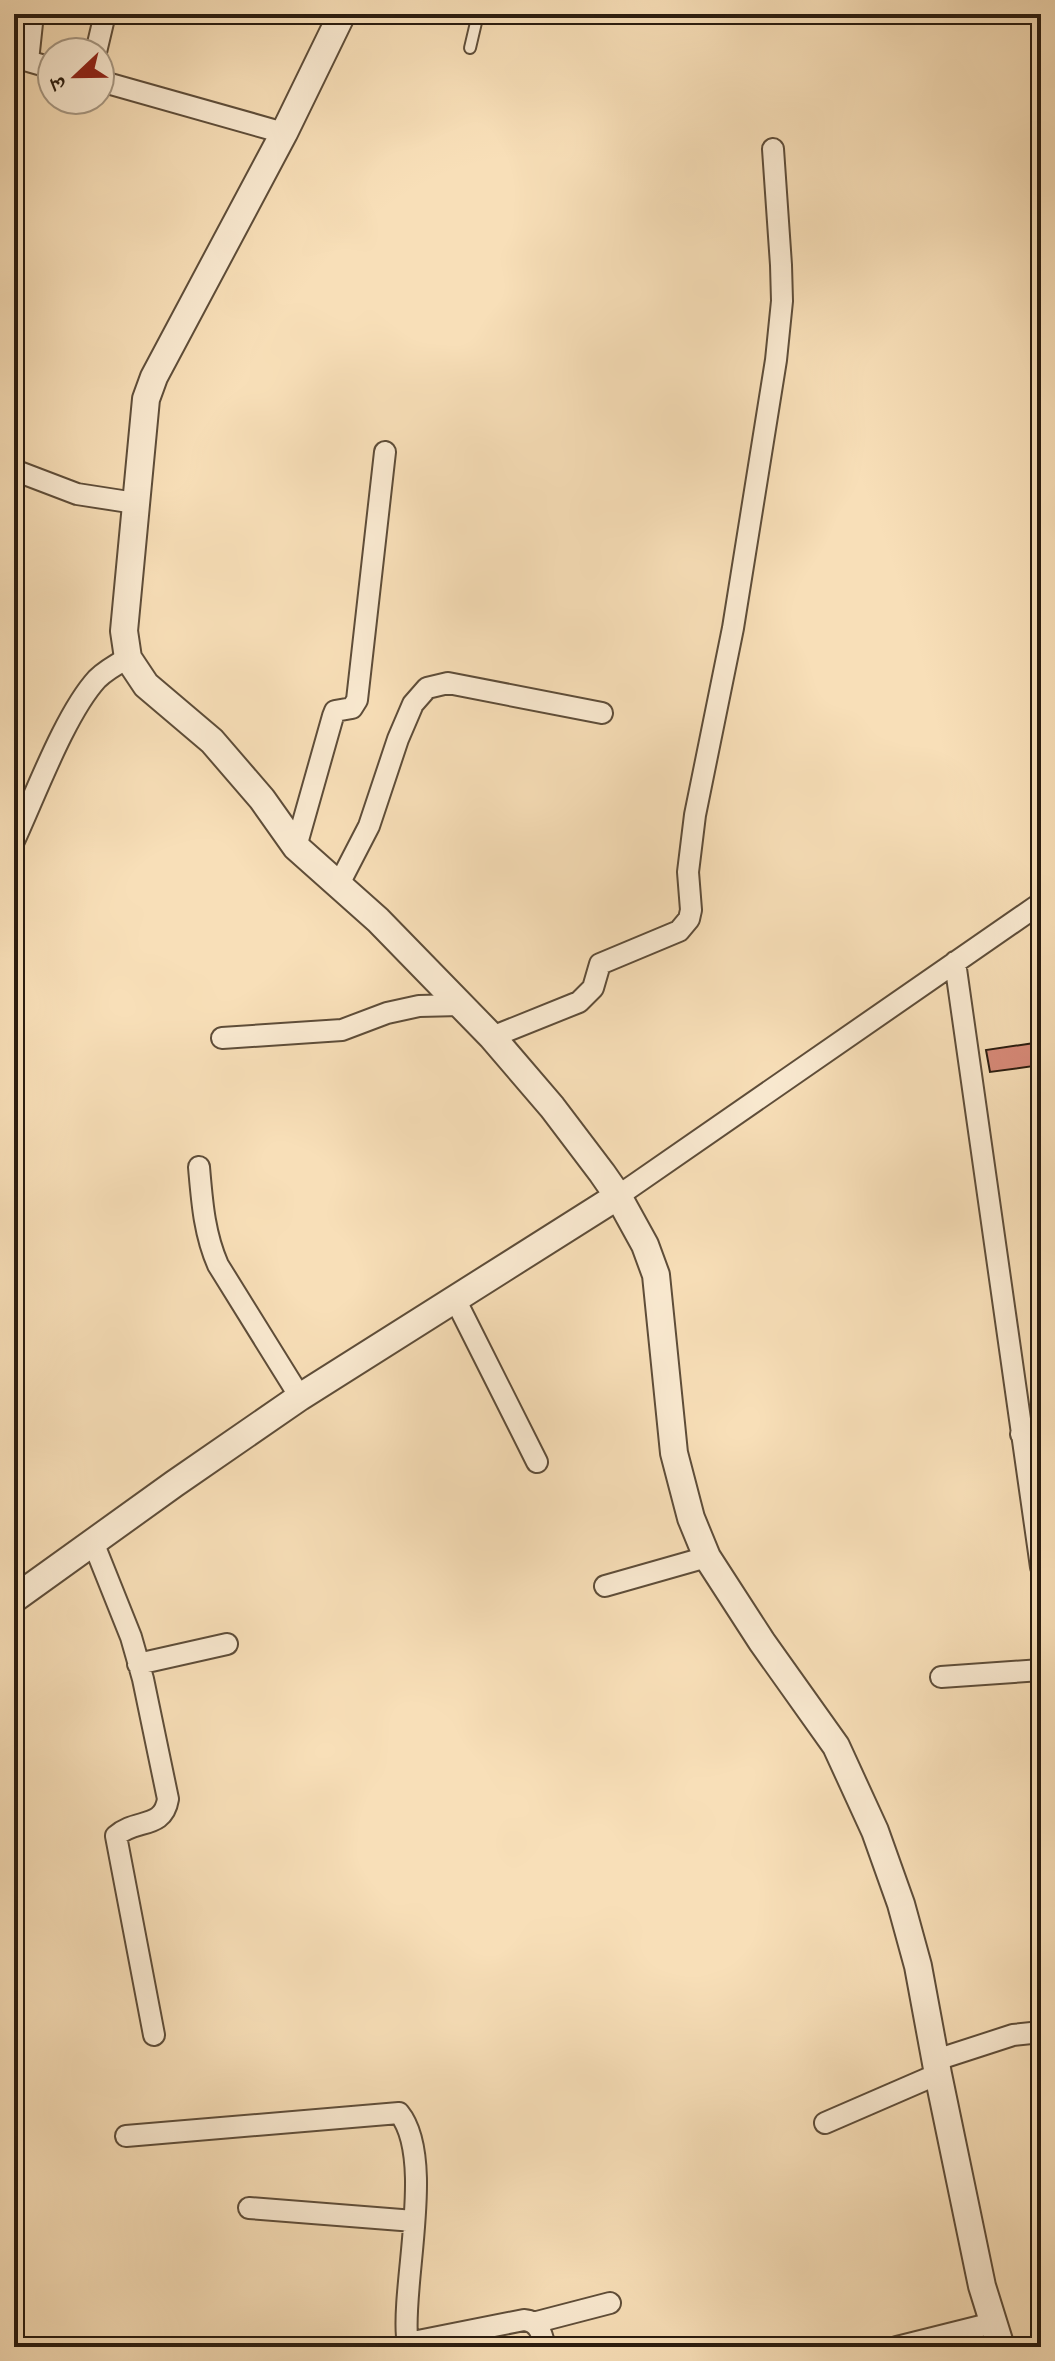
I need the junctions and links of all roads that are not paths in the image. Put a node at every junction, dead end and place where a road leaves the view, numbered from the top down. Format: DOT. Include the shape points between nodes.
graph roads {
  1 [pos="33,14"];
  2 [pos="105,14"];
  3 [pos="342,14"];
  4 [pos="478,14"];
  5 [pos="100,36"];
  6 [pos="470,48"];
  7 [pos="21,59"];
  8 [pos="116,86"];
  9 [pos="284,133"];
  10 [pos="773,149"];
  11 [pos="385,452"];
  12 [pos="14,470"];
  13 [pos="135,503"];
  14 [pos="128,658"];
  15 [pos="602,713"];
  16 [pos="14,841"];
  17 [pos="296,847"];
  18 [pos="339,884"];
  19 [pos="1041,903"];
  20 [pos="955,962"];
  21 [pos="460,1005"];
  22 [pos="492,1037"];
  23 [pos="222,1038"];
  24 [pos="199,1167"];
  25 [pos="618,1196"];
  26 [pos="455,1299"];
  27 [pos="300,1397"];
  28 [pos="1031,1433"];
  29 [pos="537,1462"];
  30 [pos="93,1542"];
  31 [pos="707,1557"];
  32 [pos="1041,1567"];
  33 [pos="605,1586"];
  34 [pos="14,1599"];
  35 [pos="227,1644"];
  36 [pos="138,1664"];
  37 [pos="1041,1670"];
  38 [pos="941,1677"];
  39 [pos="1041,2032"];
  40 [pos="154,2035"];
  41 [pos="937,2067"];
  42 [pos="825,2123"];
  43 [pos="126,2136"];
  44 [pos="249,2208"];
  45 [pos="414,2221"];
  46 [pos="610,2303"];
  47 [pos="533,2323"];
  48 [pos="997,2335"];
  49 [pos="545,2347"];
  50 [pos="897,2347"];
  1 -- 7 [label="street"];
  2 -- 5 [label="street"];
  3 -- 9 [label="street"];
  4 -- 6 [label="lane"];
  8 -- 9 [label="street"];
  9 -- 13 [label="street" via="154,377 143,416"];
  10 -- 22 [label="street" via="782,301 776,360 733,628 695,815 689,919 679,931 600,964 593,988 579,1002"];
  11 -- 17 [label="street" via="357,700 352,708 335,711"];
  12 -- 13 [label="street" via="77,494"];
  13 -- 14 [label="street" via="124,631"];
  14 -- 16 [label="street" via="90,688"];
  14 -- 17 [label="street" via="146,685 237,767"];
  15 -- 18 [label="street" via="448,683 427,688 413,704 369,826"];
  17 -- 18 [label="street"];
  18 -- 21 [label="street"];
  19 -- 20 [label="street"];
  20 -- 25 [label="street"];
  20 -- 28 [label="street"];
  21 -- 22 [label="street"];
  21 -- 23 [label="street" via="408,1009 342,1030"];
  22 -- 25 [label="street"];
  24 -- 27 [label="street" via="209,1246"];
  25 -- 26 [label="street"];
  25 -- 31 [label="street" via="656,1275 674,1453"];
  26 -- 27 [label="street"];
  26 -- 29 [label="street"];
  27 -- 30 [label="street"];
  28 -- 32 [label="street"];
  30 -- 34 [label="street"];
  30 -- 36 [label="street"];
  31 -- 33 [label="street"];
  31 -- 41 [label="street" via="848,1769 909,1930"];
  35 -- 36 [label="street"];
  36 -- 40 [label="street" via="168,1799 160,1818 123,1830 116,1845"];
  37 -- 38 [label="street"];
  39 -- 41 [label="street" via="1013,2035"];
  41 -- 42 [label="street"];
  41 -- 48 [label="street"];
  43 -- 45 [label="street" via="399,2113 414,2159"];
  44 -- 45 [label="street"];
  45 -- 47 [label="street" via="407,2333 411,2341 524,2320"];
  46 -- 47 [label="street"];
  47 -- 49 [label="street"];
  48 -- 50 [label="street"];
}
